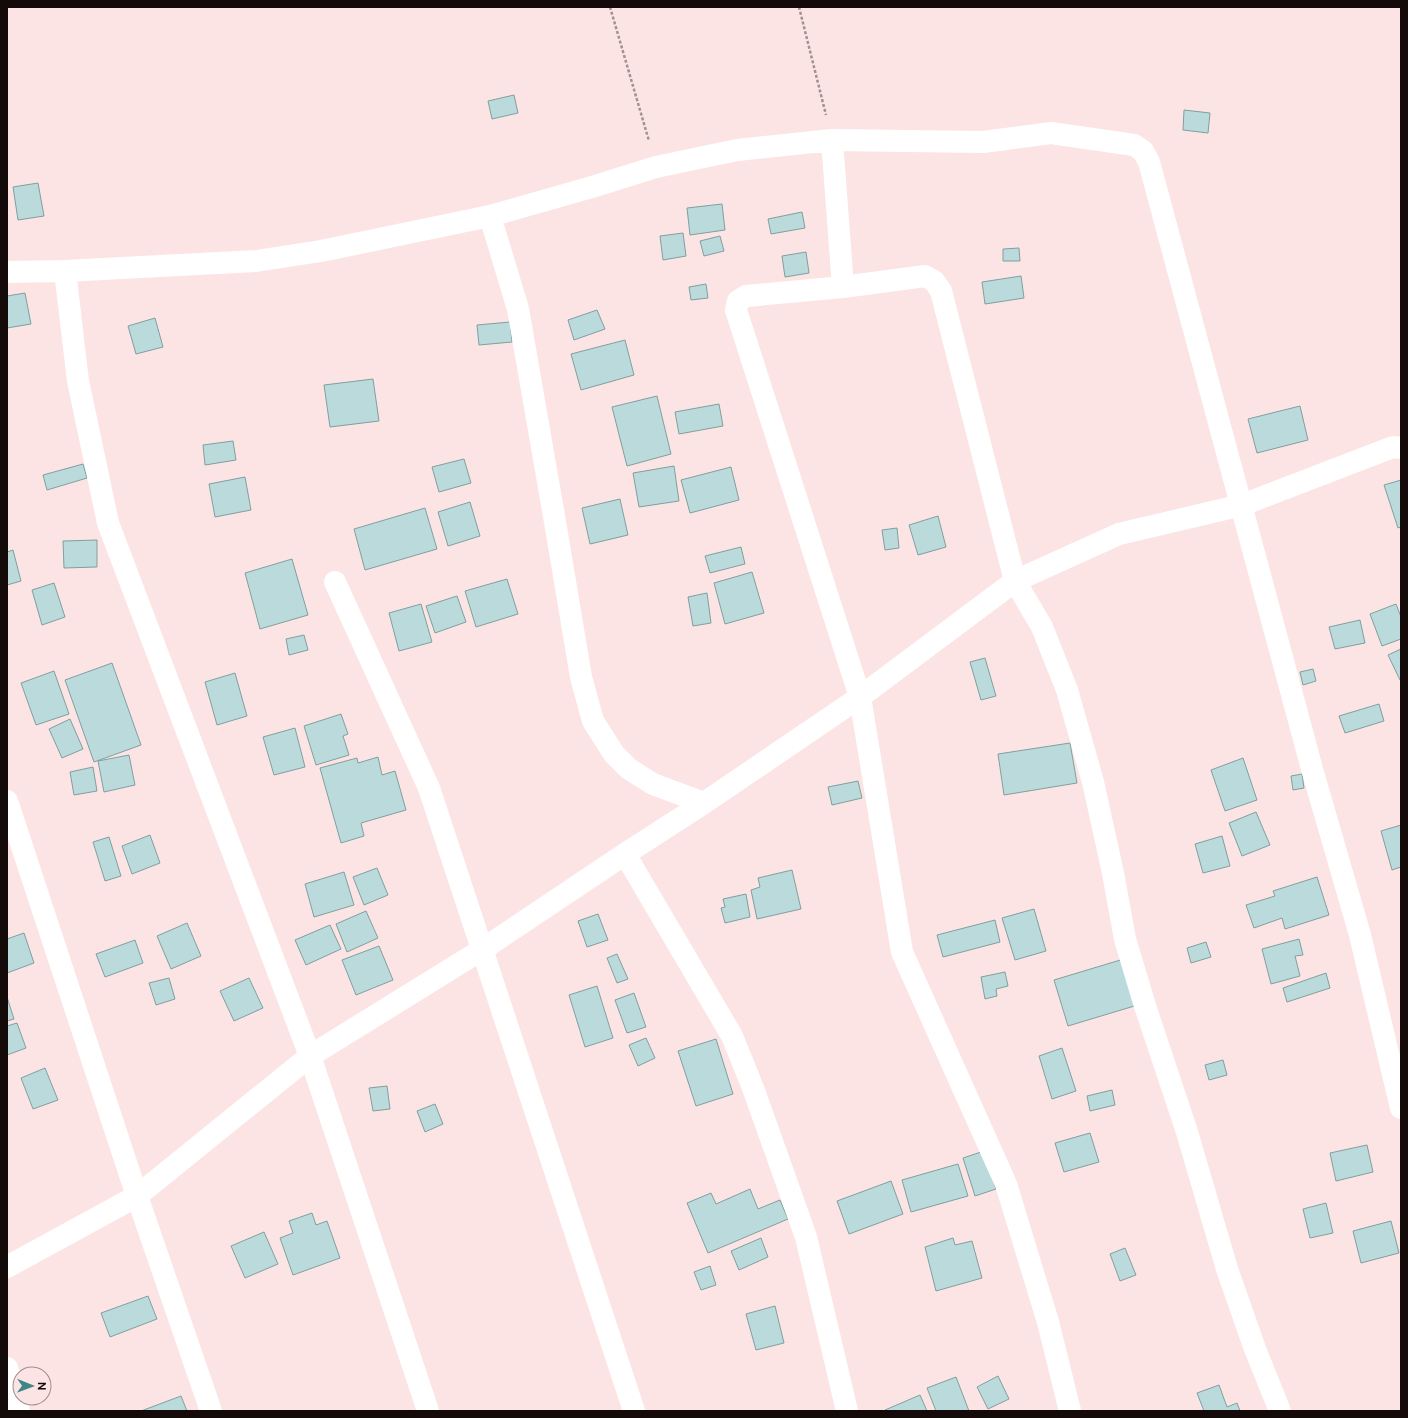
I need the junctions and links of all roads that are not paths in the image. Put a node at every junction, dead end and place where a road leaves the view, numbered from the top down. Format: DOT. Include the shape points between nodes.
graph roads {
  1 [pos="832,140"];
  2 [pos="490,216"];
  3 [pos="65,271"];
  4 [pos="7,272"];
  5 [pos="843,287"];
  6 [pos="1401,448"];
  7 [pos="1242,505"];
  8 [pos="1015,581"];
  9 [pos="335,582"];
  10 [pos="860,697"];
  11 [pos="7,801"];
  12 [pos="704,803"];
  13 [pos="625,854"];
  14 [pos="483,949"];
  15 [pos="310,1056"];
  16 [pos="1401,1108"];
  17 [pos="136,1196"];
  18 [pos="7,1267"];
  19 [pos="7,1368"];
  20 [pos="19,1411"];
  21 [pos="211,1411"];
  22 [pos="428,1411"];
  23 [pos="634,1411"];
  24 [pos="847,1411"];
  25 [pos="1070,1411"];
  26 [pos="1280,1411"];
  1 -- 2 [label="street" via="737,150 656,167"];
  1 -- 5 [label="street"];
  1 -- 7 [label="street" via="984,142 1051,133 1134,145 1143,151 1149,162"];
  2 -- 3 [label="street" via="320,252 256,262"];
  2 -- 12 [label="street" via="518,309 581,677 593,721 614,754 629,769 653,784"];
  3 -- 4 [label="street"];
  3 -- 15 [label="street" via="78,381 108,523"];
  5 -- 8 [label="street" via="925,276 934,281 941,291"];
  5 -- 10 [label="street" via="746,296 738,301 736,310"];
  6 -- 7 [label="street" via="1393,447"];
  7 -- 8 [label="street" via="1119,534"];
  7 -- 16 [label="street" via="1312,769 1360,935"];
  8 -- 10 [label="street"];
  8 -- 26 [label="street" via="1042,627 1067,690 1093,782 1125,939 1230,1276"];
  9 -- 14 [label="street" via="430,788"];
  10 -- 12 [label="street"];
  10 -- 25 [label="street" via="902,952 1006,1184 1048,1322"];
  11 -- 17 [label="street"];
  12 -- 13 [label="street"];
  13 -- 14 [label="street"];
  13 -- 24 [label="street" via="732,1036 753,1088 806,1237"];
  14 -- 15 [label="street"];
  14 -- 23 [label="street"];
  15 -- 17 [label="street"];
  15 -- 22 [label="street"];
  17 -- 18 [label="street"];
  17 -- 21 [label="street"];
  19 -- 20 [label="street"];
}
